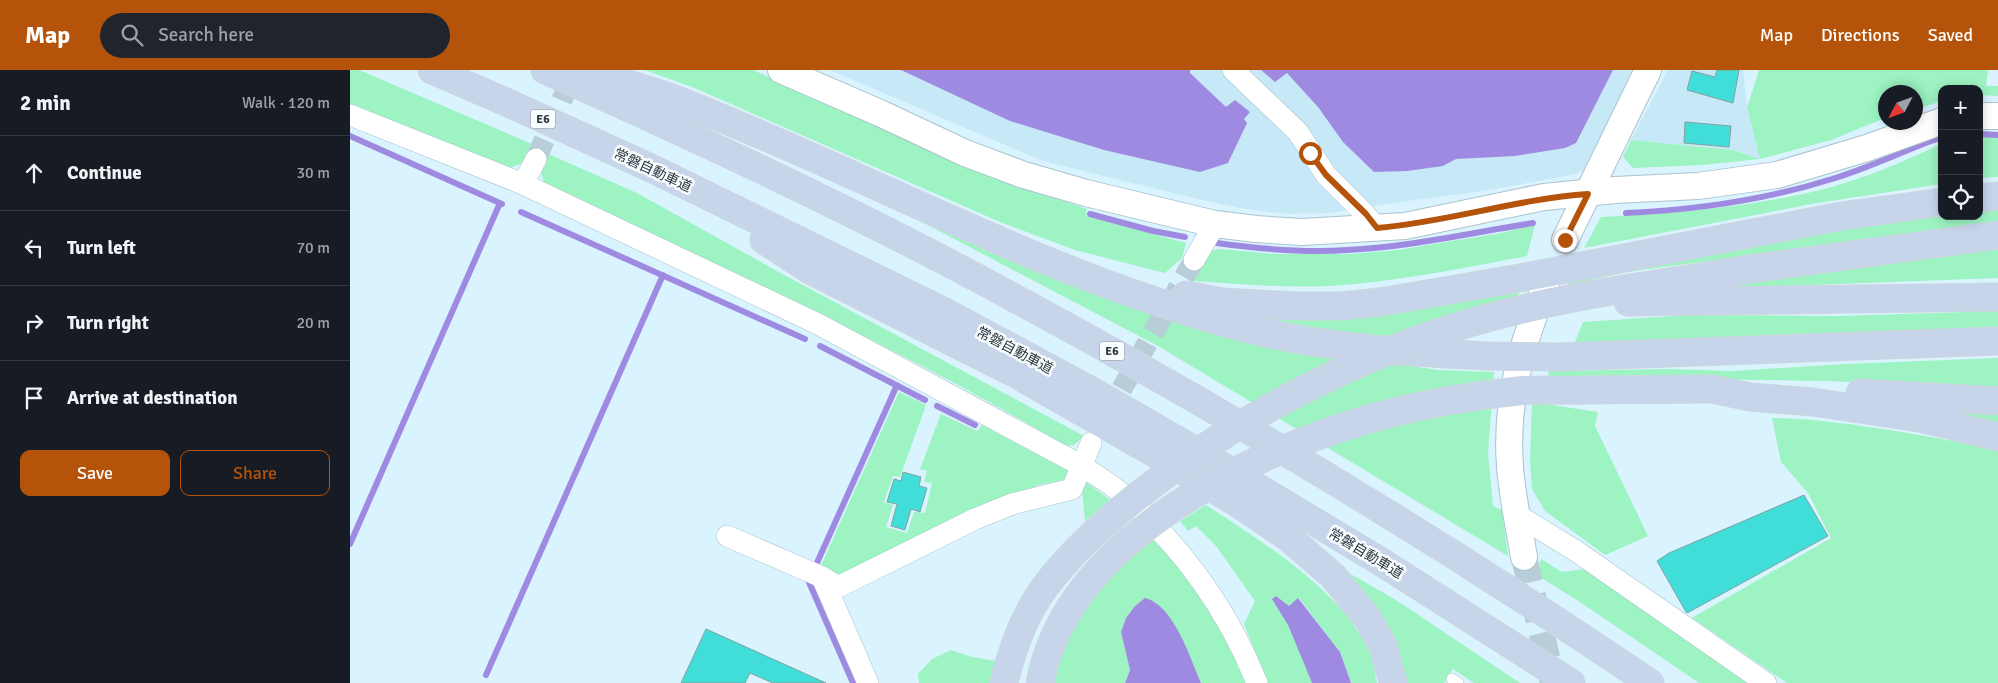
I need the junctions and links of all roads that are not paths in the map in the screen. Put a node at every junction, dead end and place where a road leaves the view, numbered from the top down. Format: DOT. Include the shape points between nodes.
graph roads {
  1 [pos="432,70"];
  2 [pos="545,70"];
  3 [pos="580,70"];
  4 [pos="782,70"];
  5 [pos="1233,70"];
  6 [pos="1648,70"];
  7 [pos="350,115"];
  8 [pos="1983,116"];
  9 [pos="1998,116"];
  10 [pos="1938,122"];
  11 [pos="536,159"];
  12 [pos="653,169"];
  13 [pos="523,184"];
  14 [pos="1588,194"];
  15 [pos="1998,196"];
  16 [pos="1983,198"];
  17 [pos="1938,203"];
  18 [pos="1215,224"];
  19 [pos="1377,228"];
  20 [pos="1998,235"];
  21 [pos="1565,240"];
  22 [pos="1194,260"];
  23 [pos="1075,271"];
  24 [pos="1546,284"];
  25 [pos="1626,295"];
  26 [pos="1998,297"];
  27 [pos="1998,342"];
  28 [pos="1813,396"];
  29 [pos="1998,401"];
  30 [pos="1998,437"];
  31 [pos="1091,443"];
  32 [pos="1082,466"];
  33 [pos="1517,515"];
  34 [pos="727,536"];
  35 [pos="1524,557"];
  36 [pos="822,577"];
  37 [pos="868,683"];
  38 [pos="1004,683"];
  39 [pos="1040,683"];
  40 [pos="1257,683"];
  41 [pos="1393,683"];
  42 [pos="1571,683"];
  43 [pos="1650,683"];
  44 [pos="1766,683"];
  1 -- 12 [label="highway, 常磐自動車道 / E6"];
  2 -- 43 [label="highway, E6" via="814,195 978,278 1129,361 1414,529"];
  3 -- 23 [label="highway" via="680,101 893,192 973,230"];
  4 -- 18 [label="street" via="965,153 1024,175 1094,196"];
  5 -- 19 [label="street" via="1298,132 1326,175"];
  6 -- 14 [label="street"];
  7 -- 13 [label="street"];
  8 -- 9 [label="street"];
  10 -- 14 [label="street" via="1777,175 1698,186"];
  11 -- 13 [label="street"];
  12 -- 41 [label="highway" via="810,270 1016,374 1154,452 1289,538 1334,576 1368,619 1383,646"];
  12 -- 42 [label="highway, 常磐自動車道 / E6" via="944,312 1092,391 1382,563"];
  13 -- 32 [label="street" via="820,325"];
  14 -- 19 [label="street" via="1544,197 1405,226"];
  14 -- 21 [label="street"];
  15 -- 16 [label="highway"];
  17 -- 23 [label="highway" via="1832,218 1450,290 1340,306 1223,302"];
  18 -- 19 [label="street" via="1302,232"];
  18 -- 22 [label="street"];
  20 -- 25 [label="highway" via="1750,269"];
  23 -- 27 [label="highway, bridge" via="1159,303 1254,330 1356,348 1558,357"];
  24 -- 33 [label="street" via="1524,341 1510,412 1510,467"];
  25 -- 26 [label="highway"];
  25 -- 38 [label="highway, bridge" via="1499,315 1404,345 1303,390 1254,418 1174,468 1105,524 1055,574 1026,617"];
  28 -- 29 [label="highway"];
  28 -- 30 [label="highway"];
  28 -- 39 [label="highway, bridge" via="1750,397 1712,389 1521,391 1388,414 1292,446 1230,475 1180,504 1111,558 1076,597 1063,619 1052,642"];
  31 -- 32 [label="street"];
  32 -- 36 [label="street" via="1072,489 1012,504 975,519 838,587"];
  32 -- 40 [label="street" via="1119,491 1189,562 1229,622"];
  33 -- 35 [label="street"];
  33 -- 44 [label="street" via="1576,551"];
  34 -- 36 [label="street"];
  36 -- 37 [label="street"];
}
